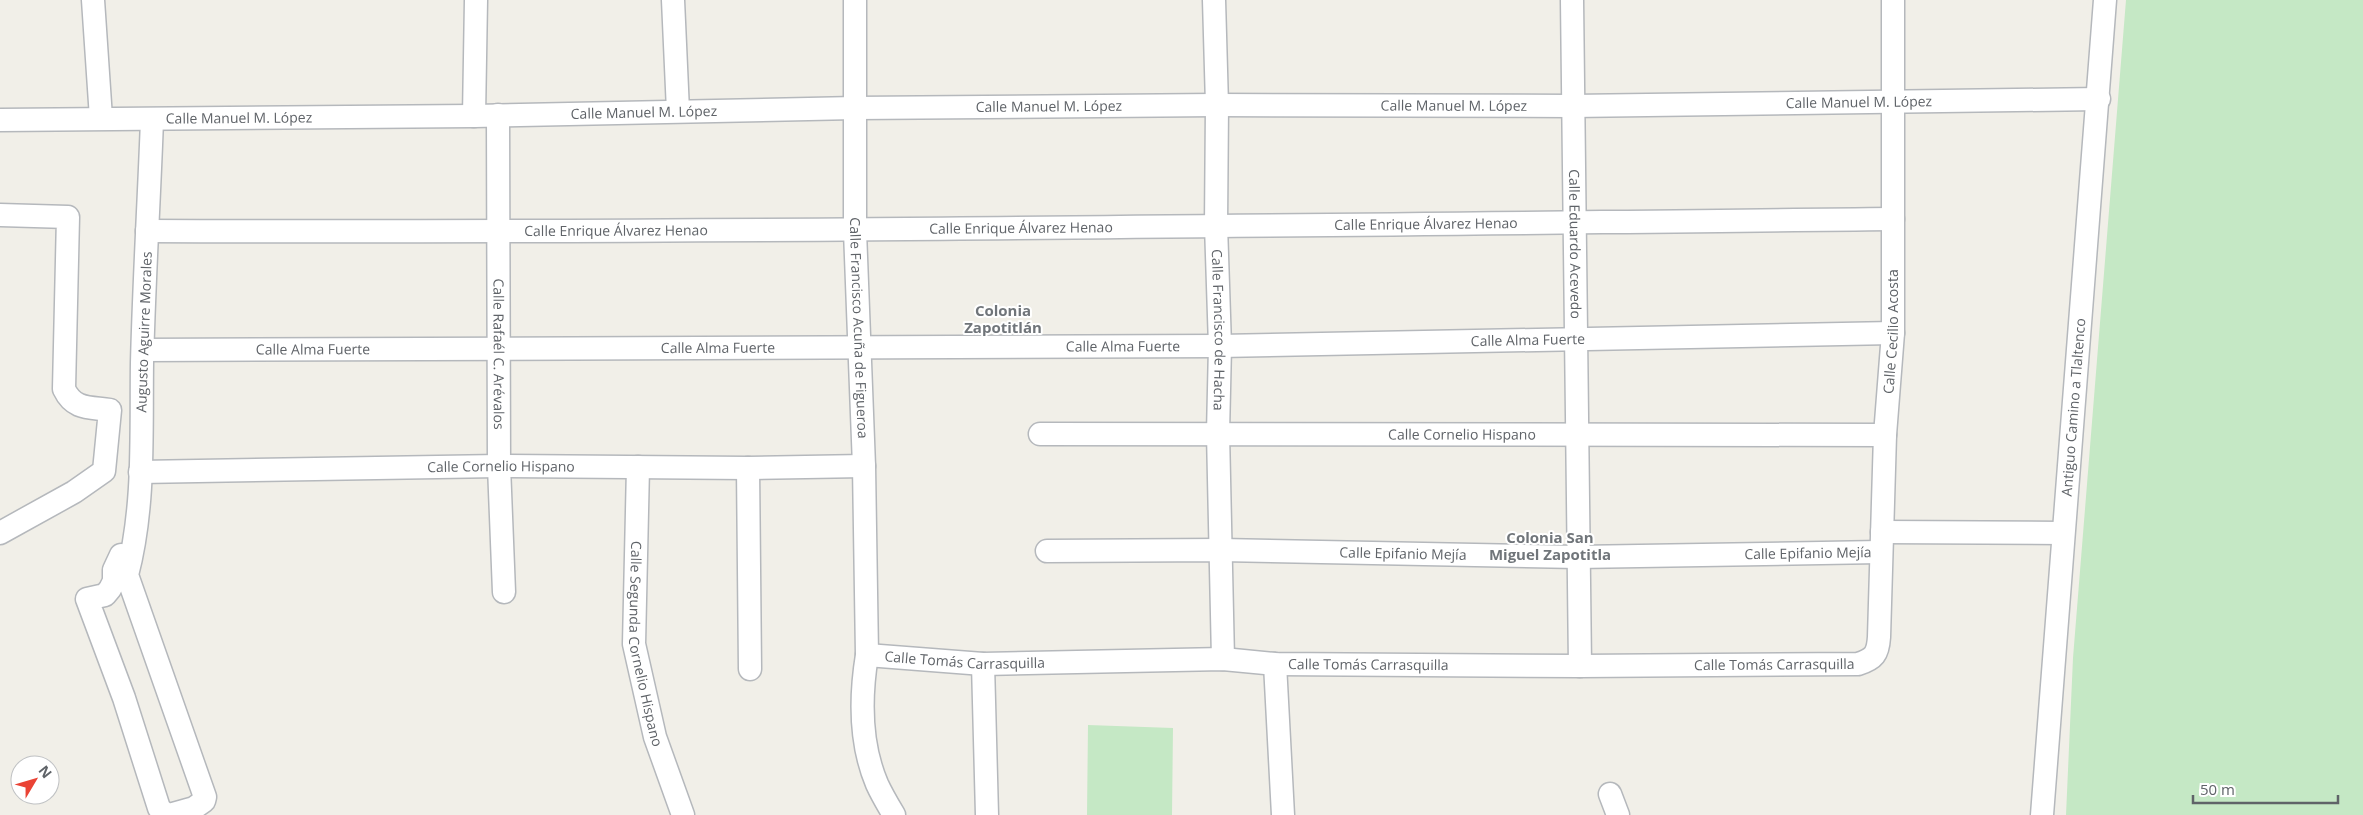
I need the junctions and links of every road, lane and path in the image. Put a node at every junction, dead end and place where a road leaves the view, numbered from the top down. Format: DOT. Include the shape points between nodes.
graph roads {
  1 [pos="93,0"];
  2 [pos="476,0"];
  3 [pos="673,0"];
  4 [pos="855,0"];
  5 [pos="1214,0"];
  6 [pos="1572,0"];
  7 [pos="1893,0"];
  8 [pos="2105,0"];
  9 [pos="2099,99"];
  10 [pos="1893,101"];
  11 [pos="1217,106"];
  12 [pos="1572,106"];
  13 [pos="855,108"];
  14 [pos="678,111"];
  15 [pos="498,115"];
  16 [pos="474,116"];
  17 [pos="101,118"];
  18 [pos="0,120"];
  19 [pos="152,120"];
  20 [pos="0,215"];
  21 [pos="1893,220"];
  22 [pos="1576,222"];
  23 [pos="1216,225"];
  24 [pos="147,231"];
  25 [pos="855,231"];
  26 [pos="499,232"];
  27 [pos="1893,333"];
  28 [pos="1576,339"];
  29 [pos="858,346"];
  30 [pos="1220,346"];
  31 [pos="498,347"];
  32 [pos="142,350"];
  33 [pos="1218,433"];
  34 [pos="1040,434"];
  35 [pos="1576,434"];
  36 [pos="1885,435"];
  37 [pos="499,466"];
  38 [pos="638,466"];
  39 [pos="864,466"];
  40 [pos="748,468"];
  41 [pos="140,472"];
  42 [pos="0,533"];
  43 [pos="2063,533"];
  44 [pos="1881,542"];
  45 [pos="135,544"];
  46 [pos="1221,550"];
  47 [pos="1047,551"];
  48 [pos="1578,556"];
  49 [pos="504,592"];
  50 [pos="867,655"];
  51 [pos="1223,660"];
  52 [pos="1872,660"];
  53 [pos="983,664"];
  54 [pos="1275,664"];
  55 [pos="1580,666"];
  56 [pos="750,669"];
  57 [pos="168,815"];
  58 [pos="683,815"];
  59 [pos="894,815"];
  60 [pos="987,815"];
  61 [pos="1283,815"];
  62 [pos="2042,815"];
  1 -- 17 [label="street"];
  2 -- 16 [label="street"];
  3 -- 14 [label="street"];
  4 -- 13 [label="street, Calle Francisco Acuña de Figueroa"];
  5 -- 11 [label="street, Calle Francisco de Hacha"];
  6 -- 12 [label="street, Calle Eduardo Acevedo"];
  7 -- 10 [label="street, Calle Cecilio Acosta"];
  8 -- 9 [label="street, Antiguo Camino a Tlaltenco"];
  9 -- 10 [label="street, Calle Manuel M. López"];
  9 -- 43 [label="street, Antiguo Camino a Tlaltenco"];
  10 -- 12 [label="street, Calle Manuel M. López"];
  10 -- 21 [label="street, Calle Cecilio Acosta"];
  11 -- 12 [label="street, Calle Manuel M. López"];
  11 -- 13 [label="street, Calle Manuel M. López"];
  11 -- 23 [label="street, Calle Francisco de Hacha"];
  12 -- 22 [label="street, Calle Eduardo Acevedo"];
  13 -- 14 [label="street, Calle Manuel M. López"];
  13 -- 25 [label="street, Calle Francisco Acuña de Figueroa"];
  14 -- 15 [label="street, Calle Manuel M. López"];
  15 -- 16 [label="street, Calle Manuel M. López"];
  15 -- 26 [label="street, Calle Rafaél C. Arévalos"];
  16 -- 19 [label="street, Calle Manuel M. López"];
  17 -- 18 [label="street, Calle Manuel M. López"];
  17 -- 19 [label="street, Calle Manuel M. López"];
  19 -- 24 [label="street, Augusto Aguirre Morales"];
  20 -- 42 [label="street" via="68,217 64,389 77,406 110,410 104,472"];
  21 -- 22 [label="street, Calle Enrique Álvarez Henao"];
  21 -- 27 [label="street, Calle Cecilio Acosta"];
  22 -- 23 [label="street, Calle Enrique Álvarez Henao"];
  22 -- 28 [label="street, Calle Eduardo Acevedo"];
  23 -- 25 [label="street, Calle Enrique Álvarez Henao"];
  23 -- 30 [label="street, Calle Francisco de Hacha"];
  24 -- 26 [label="street, Calle Enrique Álvarez Henao"];
  24 -- 32 [label="street, Augusto Aguirre Morales"];
  25 -- 26 [label="street, Calle Enrique Álvarez Henao"];
  25 -- 29 [label="street, Calle Francisco Acuña de Figueroa"];
  26 -- 31 [label="street, Calle Rafaél C. Arévalos"];
  27 -- 28 [label="street, Calle Alma Fuerte"];
  27 -- 36 [label="street, Calle Cecilio Acosta"];
  28 -- 30 [label="street, Calle Alma Fuerte"];
  28 -- 35 [label="street, Calle Eduardo Acevedo"];
  29 -- 30 [label="street, Calle Alma Fuerte"];
  29 -- 31 [label="street, Calle Alma Fuerte"];
  29 -- 39 [label="street, Calle Francisco Acuña de Figueroa"];
  30 -- 33 [label="street, Calle Francisco de Hacha"];
  31 -- 32 [label="street, Calle Alma Fuerte"];
  31 -- 37 [label="street, Calle Rafaél C. Arévalos"];
  32 -- 41 [label="street, Augusto Aguirre Morales"];
  33 -- 34 [label="street, Calle Cornelio Hispano"];
  33 -- 35 [label="street, Calle Cornelio Hispano"];
  33 -- 46 [label="street, Calle Francisco de Hacha"];
  35 -- 36 [label="street, Calle Cornelio Hispano"];
  35 -- 48 [label="street, Calle Eduardo Acevedo"];
  36 -- 44 [label="street, Calle Cecilio Acosta"];
  37 -- 38 [label="street, Calle Cornelio Hispano"];
  37 -- 41 [label="street, Calle Cornelio Hispano"];
  37 -- 49 [label="street, Calle Rafaél C. Arévalos"];
  38 -- 40 [label="street, Calle Cornelio Hispano"];
  38 -- 58 [label="street, Calle Segunda Cornelio Hispano" via="634,644 655,737"];
  39 -- 40 [label="street, Calle Cornelio Hispano"];
  39 -- 50 [label="street, Calle Francisco Acuña de Figueroa"];
  40 -- 56 [label="street"];
  41 -- 45 [label="street, Augusto Aguirre Morales"];
  43 -- 44 [label="street, Calle Epifanio Mejía"];
  43 -- 62 [label="street, Antiguo Camino a Tlaltenco"];
  44 -- 48 [label="street, Calle Epifanio Mejía"];
  44 -- 52 [label="street, Calle Cecilio Acosta" via="1878,651"];
  45 -- 57 [label="street, Augusto Aguirre Morales" via="127,575 205,797 204,802 194,808"];
  45 -- 57 [label="street" via="123,551 110,589 104,595 87,598 124,698 159,808"];
  46 -- 47 [label="street, Calle Epifanio Mejía"];
  46 -- 48 [label="street, Calle Epifanio Mejía"];
  46 -- 51 [label="street, Calle Francisco de Hacha"];
  48 -- 55 [label="street, Calle Eduardo Acevedo"];
  50 -- 53 [label="street, Calle Tomás Carrasquilla"];
  50 -- 59 [label="street, Calle Francisco Acuña de Figueroa" via="862,724 877,784"];
  51 -- 53 [label="street, Calle Tomás Carrasquilla"];
  51 -- 54 [label="street, Calle Tomás Carrasquilla"];
  52 -- 55 [label="street, Calle Tomás Carrasquilla" via="1858,664"];
  53 -- 60 [label="street"];
  54 -- 55 [label="street, Calle Tomás Carrasquilla"];
  54 -- 61 [label="street"];
}
